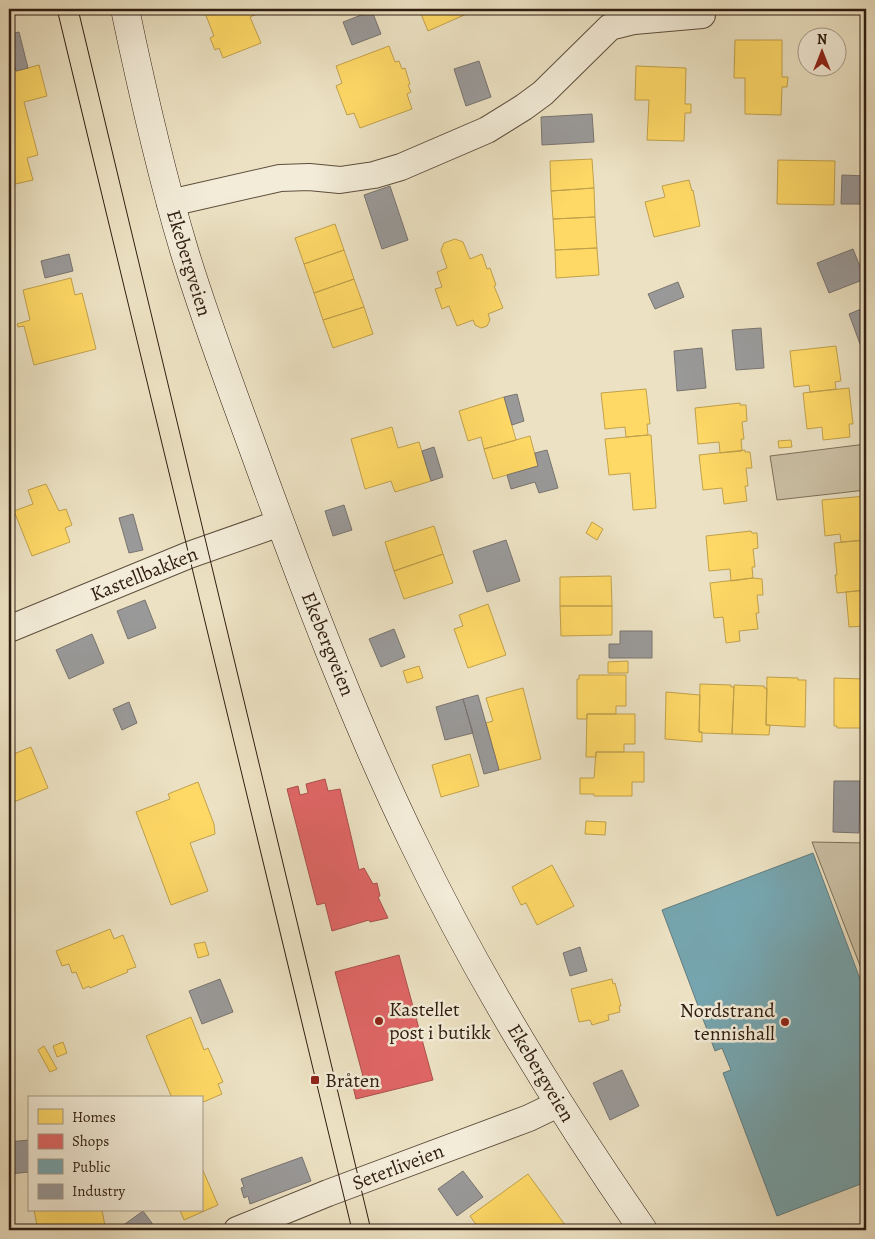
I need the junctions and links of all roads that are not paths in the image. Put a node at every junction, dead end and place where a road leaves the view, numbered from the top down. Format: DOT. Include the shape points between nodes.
graph roads {
  1 [pos="125,9"];
  2 [pos="702,16"];
  3 [pos="170,202"];
  4 [pos="280,523"];
  5 [pos="9,628"];
  6 [pos="558,1104"];
  7 [pos="237,1230"];
  8 [pos="643,1230"];
  1 -- 3 [label="main road, Ekebergveien"];
  2 -- 3 [label="street" via="634,21 610,27 543,93 524,107 487,130 400,168 340,180 280,178"];
  3 -- 4 [label="main road, Ekebergveien" via="208,322"];
  4 -- 5 [label="street, Kastellbakken" via="189,555"];
  4 -- 6 [label="main road, Ekebergveien" via="410,837 468,948"];
  6 -- 7 [label="street, Seterliveien"];
  6 -- 8 [label="main road, Ekebergveien"];
}
